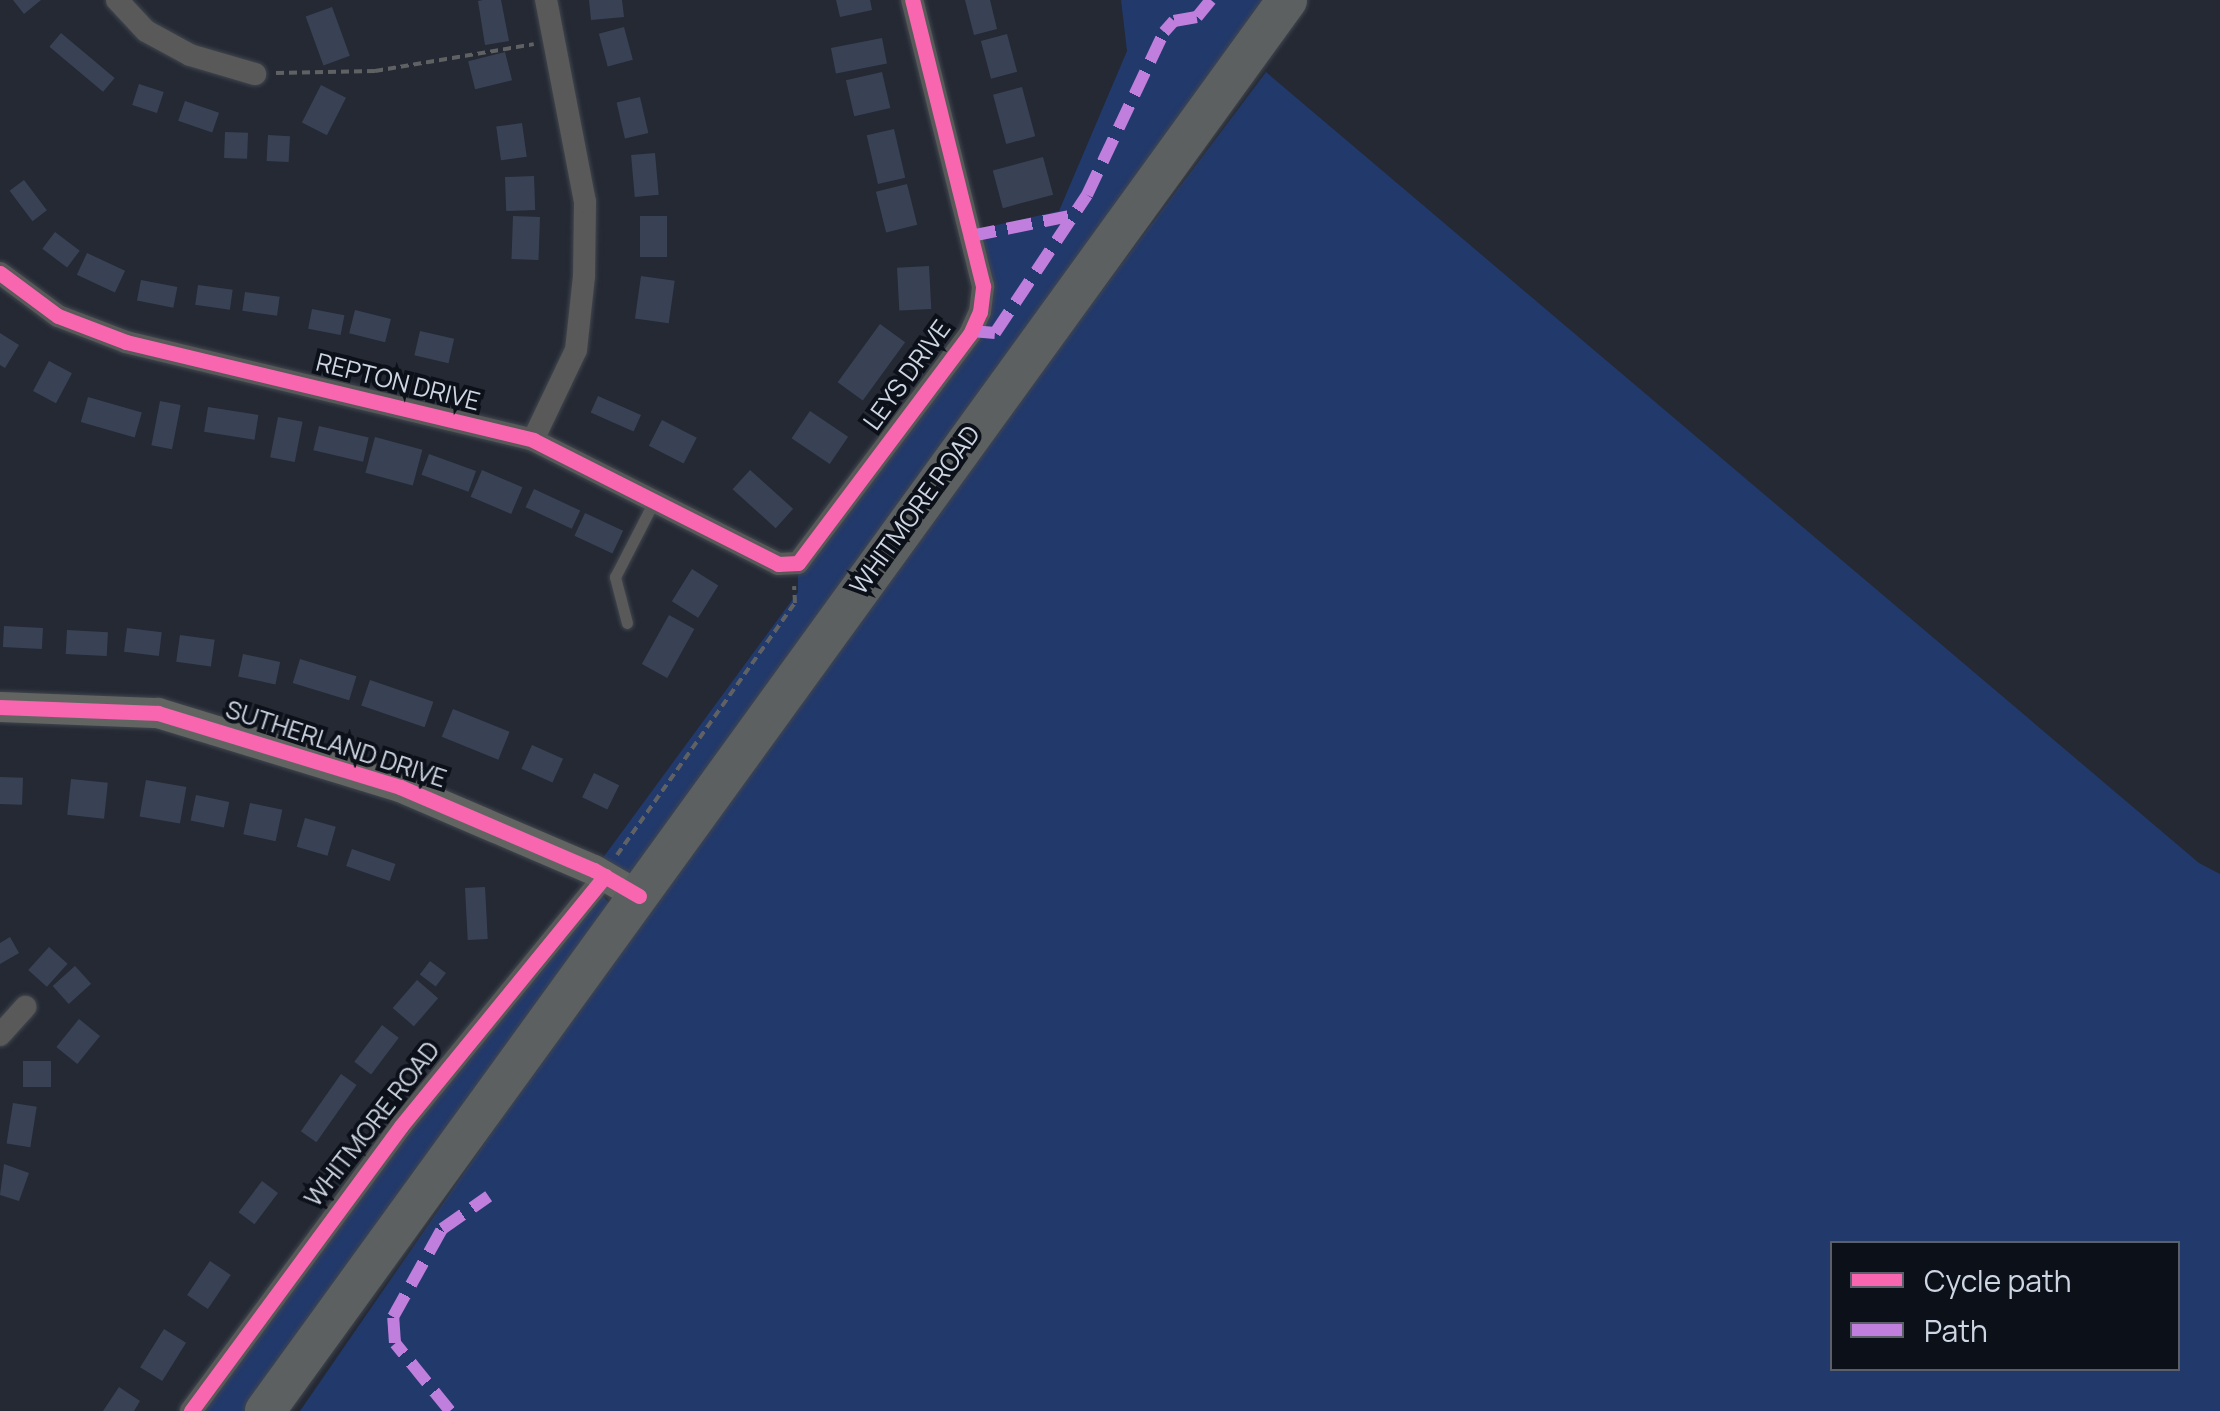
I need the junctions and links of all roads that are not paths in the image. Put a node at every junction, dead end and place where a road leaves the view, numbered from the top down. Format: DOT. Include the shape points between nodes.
graph roads {
  1 [pos="117,0"];
  2 [pos="546,0"];
  3 [pos="912,0"];
  4 [pos="1287,0"];
  5 [pos="254,74"];
  6 [pos="0,273"];
  7 [pos="533,440"];
  8 [pos="656,497"];
  9 [pos="785,563"];
  10 [pos="627,623"];
  11 [pos="0,707"];
  12 [pos="605,876"];
  13 [pos="639,896"];
  14 [pos="25,1007"];
  15 [pos="0,1036"];
  16 [pos="192,1411"];
  17 [pos="265,1411"];
  1 -- 5 [label="street" via="146,32 190,55"];
  2 -- 7 [label="street" via="584,202 584,276 576,350"];
  3 -- 9 [label="street, LEYS DRIVE" via="983,286 980,312 970,334"];
  4 -- 13 [label="highway, WHITMORE ROAD"];
  6 -- 7 [label="street, REPTON DRIVE" via="58,316 126,342"];
  7 -- 8 [label="street, REPTON DRIVE"];
  8 -- 9 [label="street, REPTON DRIVE"];
  8 -- 10 [label="lane" via="615,577 615,598"];
  11 -- 12 [label="street, SUTHERLAND DRIVE" via="158,713 400,788"];
  12 -- 13 [label="street, SUTHERLAND DRIVE"];
  12 -- 16 [label="street, WHITMORE ROAD" via="405,1121"];
  13 -- 17 [label="highway, WHITMORE ROAD"];
  14 -- 15 [label="street"];
}
